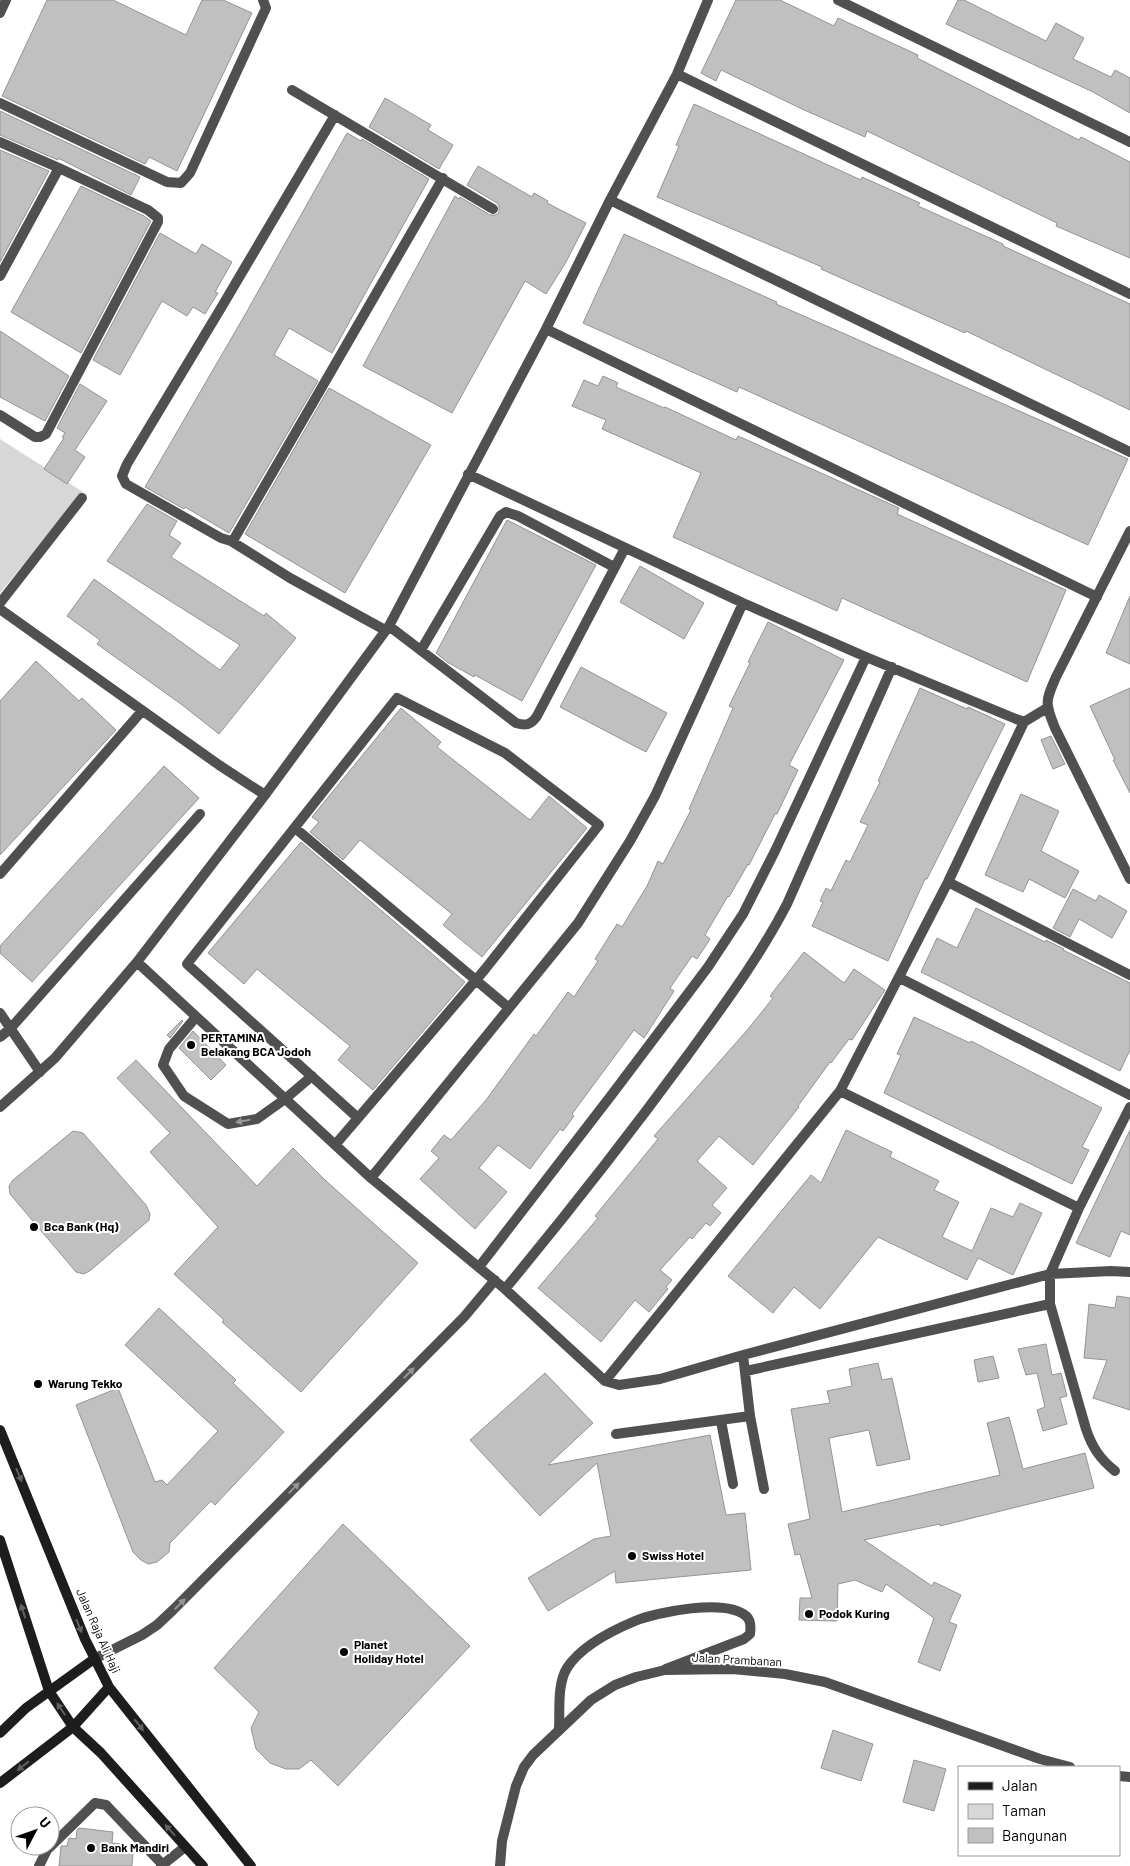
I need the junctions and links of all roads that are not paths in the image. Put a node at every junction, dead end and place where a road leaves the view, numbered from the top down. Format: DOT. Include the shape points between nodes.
graph roads {
  1 [pos="6,0"];
  2 [pos="263,0"];
  3 [pos="708,0"];
  4 [pos="838,0"];
  5 [pos="0,13"];
  6 [pos="677,74"];
  7 [pos="292,90"];
  8 [pos="0,103"];
  9 [pos="335,116"];
  10 [pos="0,142"];
  11 [pos="1130,142"];
  12 [pos="60,168"];
  13 [pos="443,178"];
  14 [pos="610,200"];
  15 [pos="493,208"];
  16 [pos="0,276"];
  17 [pos="1130,294"];
  18 [pos="546,329"];
  19 [pos="0,415"];
  20 [pos="1130,452"];
  21 [pos="468,474"];
  22 [pos="82,498"];
  23 [pos="1130,531"];
  24 [pos="231,541"];
  25 [pos="625,548"];
  26 [pos="614,568"];
  27 [pos="1097,597"];
  28 [pos="0,603"];
  29 [pos="743,603"];
  30 [pos="0,609"];
  31 [pos="387,628"];
  32 [pos="421,650"];
  33 [pos="866,657"];
  34 [pos="892,667"];
  35 [pos="1047,708"];
  36 [pos="142,710"];
  37 [pos="1024,722"];
  38 [pos="265,795"];
  39 [pos="200,814"];
  40 [pos="295,828"];
  41 [pos="0,874"];
  42 [pos="1130,879"];
  43 [pos="948,882"];
  44 [pos="137,962"];
  45 [pos="1130,975"];
  46 [pos="900,978"];
  47 [pos="476,980"];
  48 [pos="509,1008"];
  49 [pos="0,1013"];
  50 [pos="196,1017"];
  51 [pos="10,1029"];
  52 [pos="0,1038"];
  53 [pos="40,1072"];
  54 [pos="312,1076"];
  55 [pos="840,1091"];
  56 [pos="1130,1095"];
  57 [pos="285,1099"];
  58 [pos="0,1107"];
  59 [pos="1130,1107"];
  60 [pos="358,1118"];
  61 [pos="335,1145"];
  62 [pos="371,1178"];
  63 [pos="1079,1208"];
  64 [pos="478,1267"];
  65 [pos="1130,1272"];
  66 [pos="1050,1274"];
  67 [pos="495,1280"];
  68 [pos="505,1288"];
  69 [pos="1050,1304"];
  70 [pos="743,1355"];
  71 [pos="746,1371"];
  72 [pos="605,1381"];
  73 [pos="750,1416"];
  74 [pos="721,1420"];
  75 [pos="0,1430"];
  76 [pos="616,1434"];
  77 [pos="1115,1471"];
  78 [pos="733,1484"];
  79 [pos="764,1489"];
  80 [pos="0,1540"];
  81 [pos="94,1659"];
  82 [pos="665,1670"];
  83 [pos="109,1687"];
  84 [pos="49,1691"];
  85 [pos="73,1727"];
  86 [pos="559,1728"];
  87 [pos="0,1733"];
  88 [pos="1066,1766"];
  89 [pos="0,1783"];
  90 [pos="185,1847"];
  91 [pos="39,1866"];
  92 [pos="162,1866"];
  93 [pos="202,1866"];
  94 [pos="251,1866"];
  95 [pos="500,1866"];
  1 -- 5 [label="street"];
  2 -- 8 [label="street" via="266,8 190,173 181,183 167,182"];
  3 -- 6 [label="street"];
  4 -- 11 [label="street"];
  6 -- 14 [label="street"];
  6 -- 17 [label="street"];
  7 -- 9 [label="street"];
  9 -- 13 [label="street"];
  9 -- 24 [label="street" via="122,476 126,484"];
  10 -- 12 [label="street"];
  12 -- 16 [label="street"];
  12 -- 19 [label="street" via="148,210 158,218 158,222 46,434 35,437"];
  13 -- 15 [label="street"];
  13 -- 24 [label="street"];
  14 -- 18 [label="street"];
  14 -- 20 [label="street"];
  18 -- 21 [label="street"];
  18 -- 27 [label="street"];
  21 -- 25 [label="street"];
  21 -- 31 [label="street"];
  22 -- 28 [label="street"];
  23 -- 27 [label="street"];
  24 -- 31 [label="street" via="290,578"];
  25 -- 26 [label="street"];
  25 -- 29 [label="street"];
  26 -- 32 [label="street" via="506,512 500,516"];
  26 -- 32 [label="street" via="532,723 516,723"];
  27 -- 35 [label="street" via="1056,678"];
  29 -- 33 [label="street"];
  29 -- 48 [label="street" via="655,796 630,841 578,923"];
  30 -- 36 [label="street"];
  31 -- 32 [label="street"];
  31 -- 38 [label="street"];
  33 -- 34 [label="street"];
  33 -- 64 [label="street" via="743,914 643,1054"];
  34 -- 37 [label="street"];
  34 -- 68 [label="street" via="769,938 646,1111"];
  35 -- 37 [label="street"];
  35 -- 42 [label="street"];
  36 -- 38 [label="street"];
  36 -- 41 [label="street"];
  37 -- 43 [label="street"];
  38 -- 44 [label="street"];
  39 -- 51 [label="street"];
  40 -- 47 [label="street"];
  40 -- 47 [label="street" via="397,698 505,753 599,825"];
  40 -- 54 [label="street" via="188,964"];
  43 -- 45 [label="street"];
  43 -- 46 [label="street"];
  44 -- 50 [label="street"];
  44 -- 53 [label="street"];
  46 -- 55 [label="street"];
  46 -- 56 [label="street"];
  47 -- 48 [label="street"];
  47 -- 60 [label="street"];
  48 -- 62 [label="street"];
  49 -- 51 [label="street"];
  50 -- 57 [label="street"];
  57 -- 50 [label="street, one-way" via="256,1119 228,1124 184,1096 163,1065 170,1049"];
  51 -- 52 [label="street"];
  51 -- 53 [label="street"];
  53 -- 58 [label="street"];
  54 -- 57 [label="street"];
  54 -- 60 [label="street"];
  55 -- 63 [label="street"];
  55 -- 72 [label="street"];
  57 -- 61 [label="street"];
  59 -- 63 [label="street"];
  60 -- 61 [label="street"];
  61 -- 62 [label="street"];
  62 -- 64 [label="street"];
  63 -- 66 [label="street"];
  64 -- 67 [label="street"];
  65 -- 66 [label="street"];
  66 -- 69 [label="street"];
  66 -- 70 [label="street"];
  67 -- 68 [label="street"];
  81 -- 67 [label="street, one-way" via="142,1635 173,1610 464,1317"];
  68 -- 72 [label="street"];
  69 -- 71 [label="street"];
  69 -- 77 [label="street" via="1092,1445 1099,1457"];
  70 -- 71 [label="street"];
  70 -- 72 [label="street" via="660,1379 619,1385"];
  71 -- 73 [label="street"];
  73 -- 74 [label="street"];
  73 -- 79 [label="street"];
  74 -- 76 [label="street"];
  74 -- 78 [label="street"];
  75 -- 81 [label="main road, Jalan Raja Ali Haji, one-way"];
  84 -- 80 [label="main road, one-way"];
  81 -- 83 [label="main road, Jalan Raja Ali Haji"];
  81 -- 84 [label="main road"];
  82 -- 86 [label="street, Jalan Prambanan" via="615,1685 591,1700"];
  82 -- 86 [label="street" via="744,1639 750,1634 751,1625 746,1616 720,1607 683,1609 636,1620 593,1643 566,1670 561,1688"];
  82 -- 88 [label="street, Jalan Prambanan" via="732,1669 825,1682"];
  83 -- 85 [label="main road"];
  83 -- 94 [label="main road, Jalan Raja Ali Haji, one-way"];
  85 -- 84 [label="main road, one-way"];
  84 -- 87 [label="main road"];
  85 -- 89 [label="main road, one-way"];
  90 -- 85 [label="main road, one-way"];
  86 -- 95 [label="street, Jalan Prambanan" via="533,1755 516,1786 502,1841"];
  90 -- 92 [label="street"];
  90 -- 93 [label="main road"];
  91 -- 92 [label="street" via="47,1850 95,1802 106,1805"];
}
